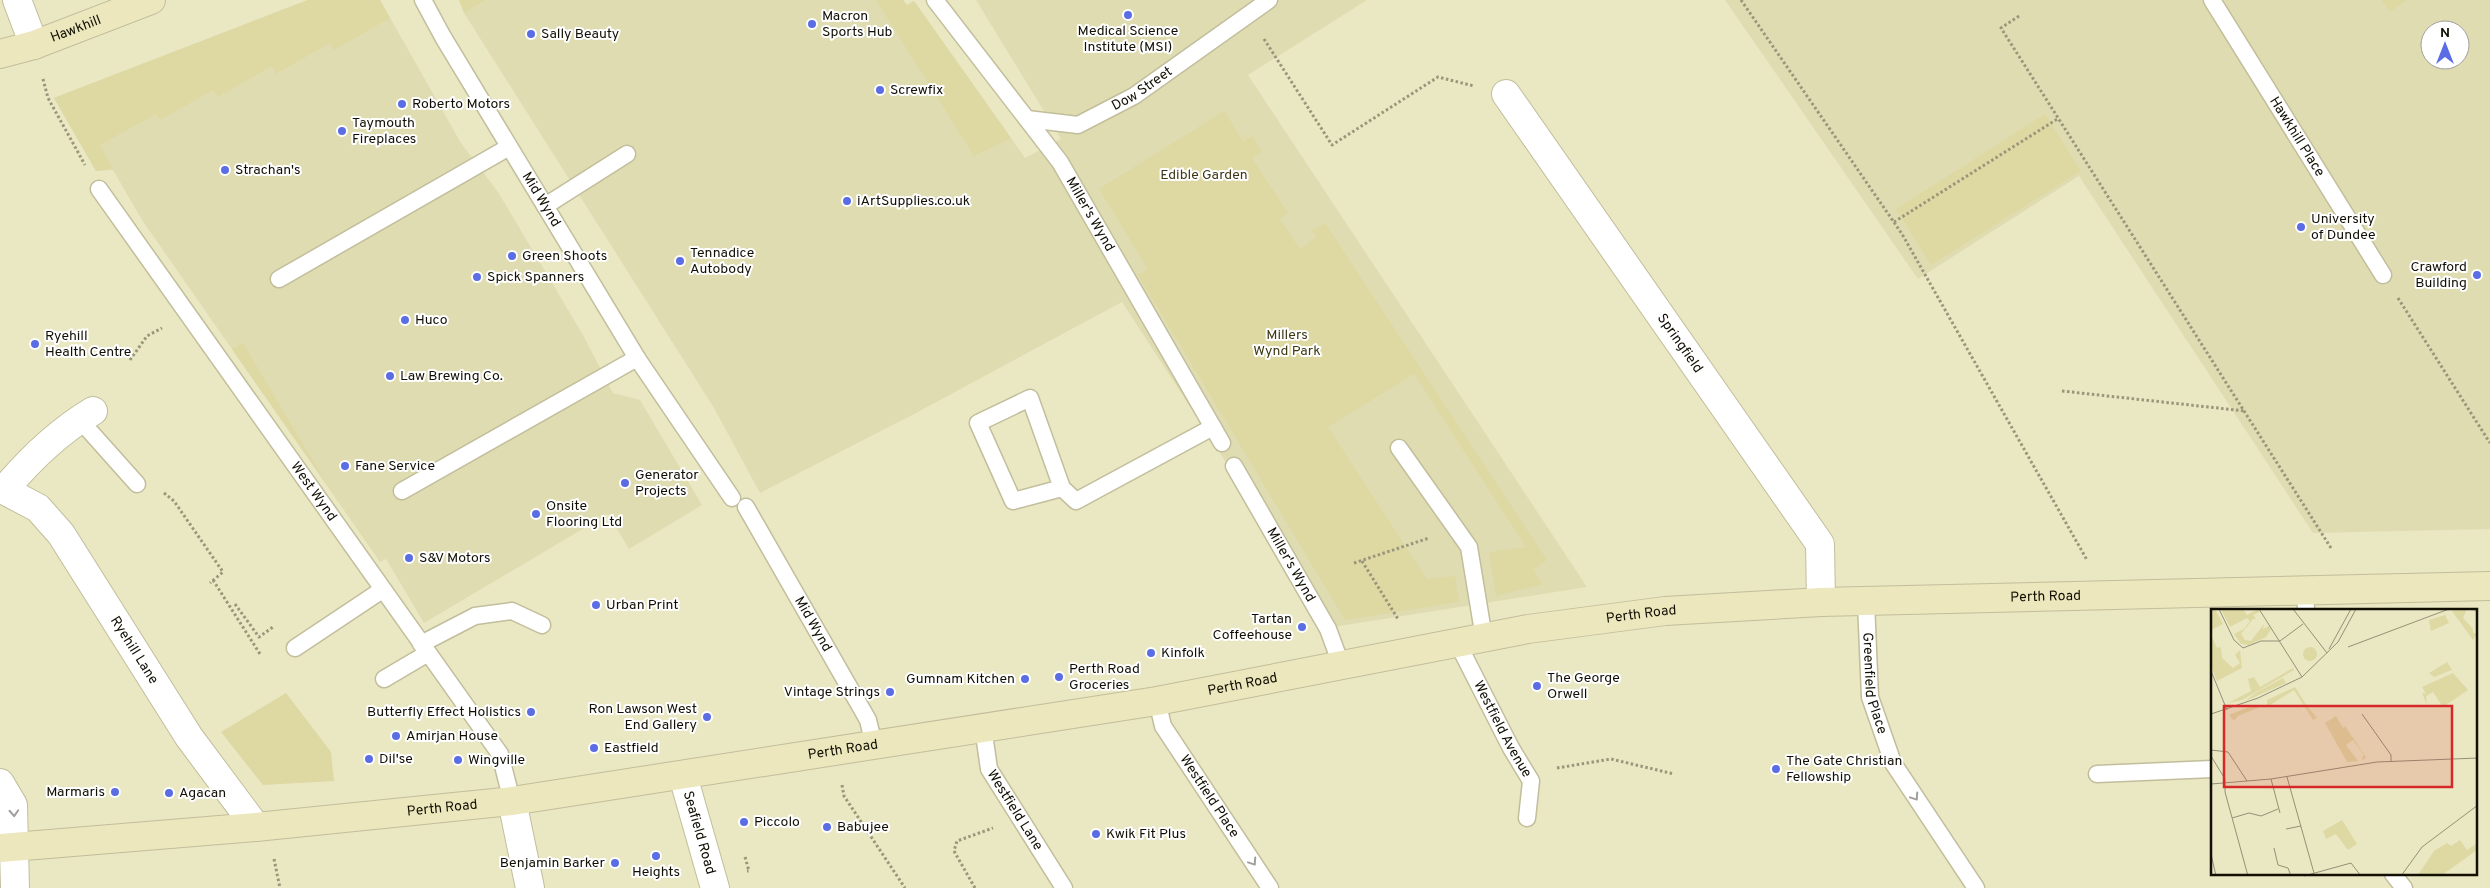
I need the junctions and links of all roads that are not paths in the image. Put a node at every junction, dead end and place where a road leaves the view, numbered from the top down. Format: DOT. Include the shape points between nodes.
graph roads {
  1 [pos="17,0"];
  2 [pos="151,0"];
  3 [pos="423,0"];
  4 [pos="935,0"];
  5 [pos="1269,0"];
  6 [pos="2212,0"];
  7 [pos="34,45"];
  8 [pos="0,54"];
  9 [pos="1506,94"];
  10 [pos="1027,119"];
  11 [pos="509,147"];
  12 [pos="627,154"];
  13 [pos="99,190"];
  14 [pos="545,206"];
  15 [pos="2384,275"];
  16 [pos="279,279"];
  17 [pos="637,358"];
  18 [pos="86,415"];
  19 [pos="1213,427"];
  20 [pos="1222,443"];
  21 [pos="1399,448"];
  22 [pos="1234,466"];
  23 [pos="134,481"];
  24 [pos="2,488"];
  25 [pos="1062,488"];
  26 [pos="402,491"];
  27 [pos="732,498"];
  28 [pos="746,507"];
  29 [pos="2490,586"];
  30 [pos="382,590"];
  31 [pos="2306,601"];
  32 [pos="1821,602"];
  33 [pos="1866,602"];
  34 [pos="542,625"];
  35 [pos="1471,641"];
  36 [pos="295,648"];
  37 [pos="424,648"];
  38 [pos="1342,667"];
  39 [pos="384,679"];
  40 [pos="1157,701"];
  41 [pos="984,727"];
  42 [pos="874,745"];
  43 [pos="2211,769"];
  44 [pos="2097,774"];
  45 [pos="683,776"];
  46 [pos="0,783"];
  47 [pos="512,801"];
  48 [pos="1526,818"];
  49 [pos="256,827"];
  50 [pos="8,848"];
  51 [pos="2395,876"];
  52 [pos="15,888"];
  53 [pos="530,888"];
  54 [pos="715,888"];
  55 [pos="1064,888"];
  56 [pos="1270,888"];
  57 [pos="1976,888"];
  58 [pos="2404,888"];
  1 -- 7 [label="street"];
  2 -- 7 [label="street, Hawkhill"];
  3 -- 11 [label="lane, Mid Wynd"];
  4 -- 10 [label="lane, Miller's Wynd"];
  5 -- 10 [label="lane, Dow Street" via="1134,96 1078,125"];
  6 -- 15 [label="lane, Hawkhill Place"];
  7 -- 8 [label="street, Hawkhill"];
  9 -- 32 [label="street, Springfield" via="1820,544"];
  10 -- 19 [label="lane, Miller's Wynd" via="1060,162"];
  11 -- 14 [label="lane, Mid Wynd"];
  11 -- 16 [label="lane"];
  12 -- 14 [label="lane"];
  13 -- 30 [label="lane, West Wynd"];
  14 -- 17 [label="lane, Mid Wynd"];
  17 -- 26 [label="lane"];
  17 -- 27 [label="lane, Mid Wynd"];
  18 -- 23 [label="lane"];
  18 -- 24 [label="street" via="32,458"];
  19 -- 20 [label="lane, Miller's Wynd"];
  19 -- 25 [label="lane" via="1076,501"];
  21 -- 35 [label="lane, Westfield Avenue" via="1469,547"];
  22 -- 38 [label="lane, Miller's Wynd" via="1328,629"];
  24 -- 49 [label="street, Ryehill Lane" via="38,508 61,534 189,738"];
  25 -- 25 [label="lane" via="1013,501 978,423 1030,398"];
  28 -- 42 [label="lane, Mid Wynd" via="868,720"];
  29 -- 31 [label="street, Perth Road"];
  30 -- 36 [label="lane"];
  30 -- 37 [label="lane, West Wynd"];
  31 -- 33 [label="street, Perth Road" via="2106,594"];
  32 -- 33 [label="street, Perth Road"];
  32 -- 35 [label="street, Perth Road" via="1665,611 1528,629"];
  33 -- 57 [label="lane, Greenfield Place, one-way" via="1870,697 1893,763"];
  34 -- 37 [label="lane" via="512,611 475,616"];
  35 -- 38 [label="street, Perth Road"];
  35 -- 48 [label="lane, Westfield Avenue" via="1511,748 1531,781"];
  37 -- 39 [label="lane"];
  37 -- 47 [label="lane, West Wynd" via="500,754"];
  38 -- 40 [label="street, Perth Road"];
  40 -- 41 [label="street, Perth Road"];
  40 -- 56 [label="lane, Westfield Place, one-way" via="1163,726"];
  41 -- 42 [label="street, Perth Road"];
  41 -- 55 [label="lane, Westfield Lane" via="989,769"];
  42 -- 45 [label="street, Perth Road"];
  43 -- 44 [label="lane"];
  45 -- 47 [label="street, Perth Road"];
  45 -- 54 [label="street, Seafield Road"];
  46 -- 50 [label="street, one-way" via="13,805"];
  47 -- 49 [label="street, Perth Road"];
  47 -- 53 [label="street"];
  49 -- 50 [label="street, Perth Road"];
  50 -- 52 [label="street"];
  51 -- 58 [label="lane"];
}
